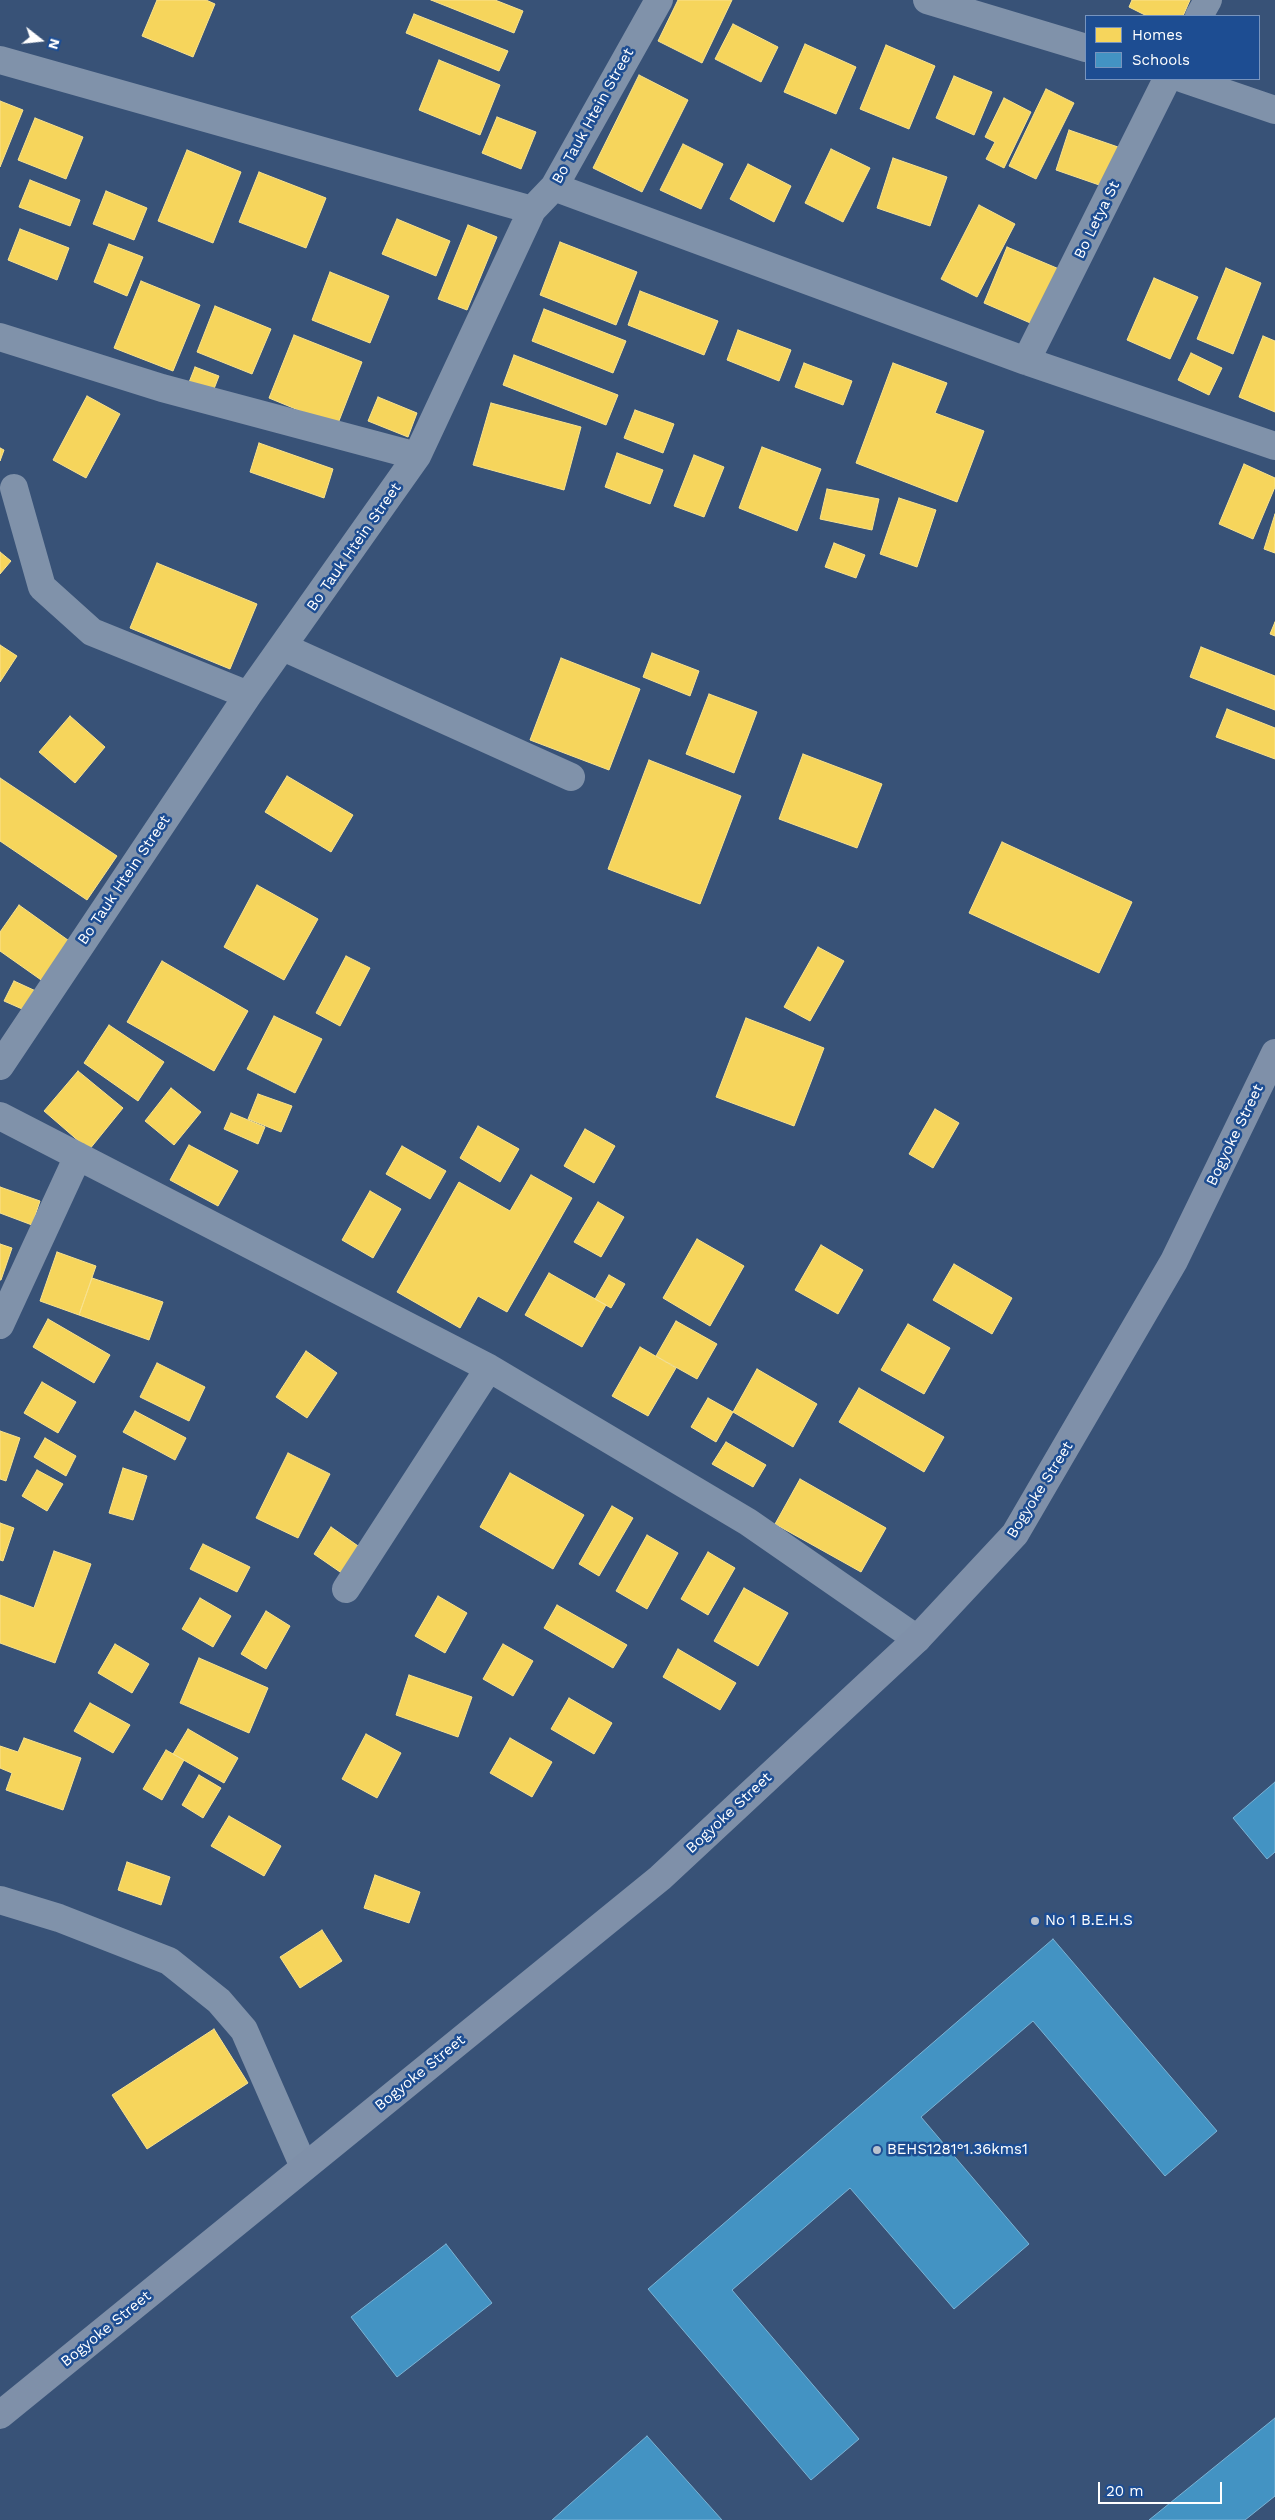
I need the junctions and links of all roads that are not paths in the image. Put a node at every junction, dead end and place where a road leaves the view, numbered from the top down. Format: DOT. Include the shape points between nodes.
graph roads {
  1 [pos="658,0"];
  2 [pos="928,0"];
  3 [pos="1208,0"];
  4 [pos="1200,15"];
  5 [pos="1085,48"];
  6 [pos="0,60"];
  7 [pos="1166,80"];
  8 [pos="1187,80"];
  9 [pos="1275,110"];
  10 [pos="554,187"];
  11 [pos="532,210"];
  12 [pos="0,337"];
  13 [pos="1026,361"];
  14 [pos="1275,446"];
  15 [pos="417,456"];
  16 [pos="14,488"];
  17 [pos="283,647"];
  18 [pos="248,695"];
  19 [pos="571,777"];
  20 [pos="1275,1053"];
  21 [pos="0,1066"];
  22 [pos="0,1116"];
  23 [pos="78,1156"];
  24 [pos="0,1325"];
  25 [pos="489,1368"];
  26 [pos="346,1589"];
  27 [pos="917,1639"];
  28 [pos="0,1900"];
  29 [pos="304,2167"];
  30 [pos="0,2415"];
  1 -- 10 [label="street, Bo Tauk Htein Street"];
  2 -- 5 [label="street"];
  3 -- 4 [label="street"];
  6 -- 11 [label="street"];
  7 -- 13 [label="street, Bo Letya St"];
  8 -- 9 [label="street"];
  10 -- 11 [label="street, Bo Tauk Htein Street"];
  10 -- 13 [label="street"];
  11 -- 15 [label="street, Bo Tauk Htein Street"];
  12 -- 15 [label="street" via="162,388"];
  13 -- 14 [label="street"];
  15 -- 17 [label="street, Bo Tauk Htein Street"];
  16 -- 18 [label="street" via="42,587 92,632"];
  17 -- 18 [label="street, Bo Tauk Htein Street"];
  17 -- 19 [label="street"];
  18 -- 21 [label="street, Bo Tauk Htein Street"];
  20 -- 27 [label="main road, Bogyoke Street" via="1174,1261 1015,1534"];
  22 -- 23 [label="street"];
  23 -- 24 [label="street"];
  23 -- 25 [label="street"];
  25 -- 26 [label="street"];
  25 -- 27 [label="street" via="748,1522"];
  27 -- 29 [label="main road, Bogyoke Street" via="660,1878"];
  28 -- 29 [label="street" via="59,1918 169,1961 219,2001 244,2030"];
  29 -- 30 [label="main road, Bogyoke Street"];
}
